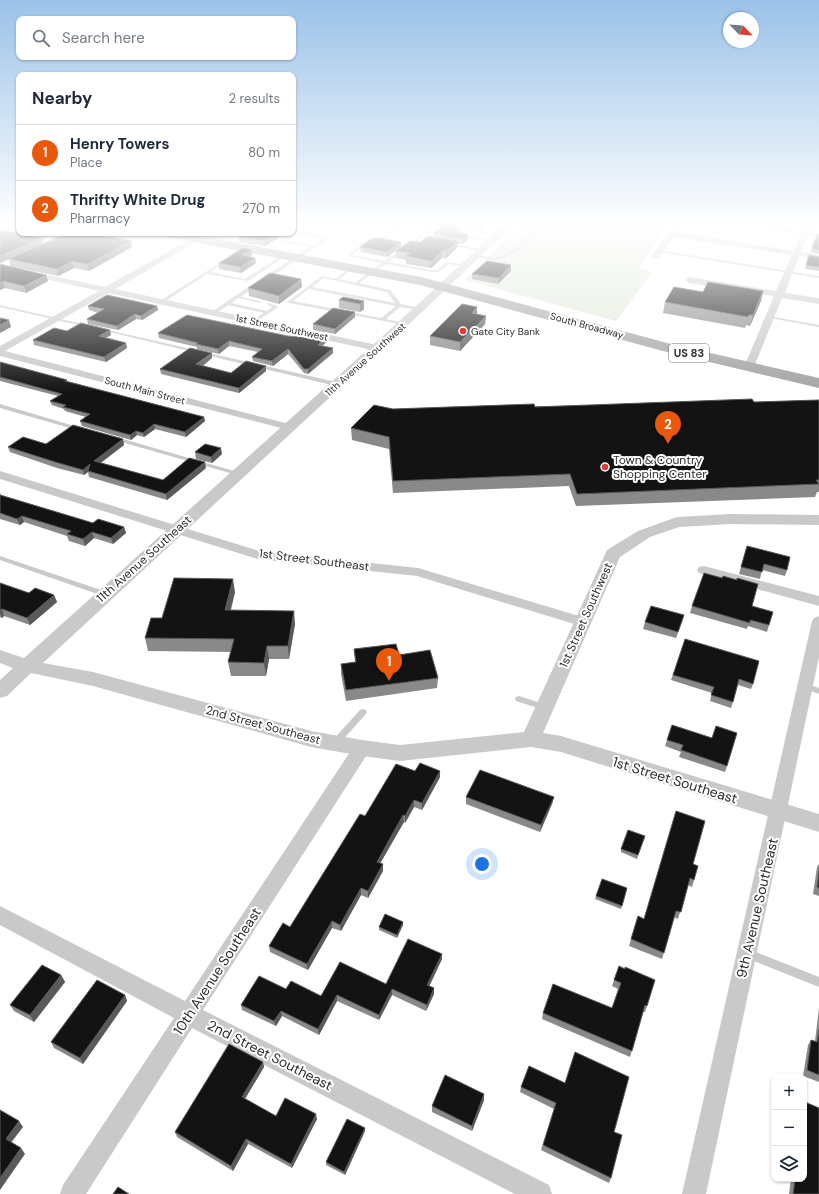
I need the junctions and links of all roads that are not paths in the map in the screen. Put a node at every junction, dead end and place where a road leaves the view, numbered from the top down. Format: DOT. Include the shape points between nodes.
graph roads {
  1 [pos="62,280"];
  2 [pos="124,280"];
  3 [pos="196,280"];
  4 [pos="264,280"];
  5 [pos="319,280"];
  6 [pos="336,280"];
  7 [pos="361,280"];
  8 [pos="412,280"];
  9 [pos="451,280"];
  10 [pos="690,280"];
  11 [pos="786,280"];
  12 [pos="346,282"];
  13 [pos="331,283"];
  14 [pos="356,284"];
  15 [pos="341,286"];
  16 [pos="367,286"];
  17 [pos="351,287"];
  18 [pos="443,287"];
  19 [pos="308,288"];
  20 [pos="107,289"];
  21 [pos="362,290"];
  22 [pos="779,295"];
  23 [pos="237,297"];
  24 [pos="162,301"];
  25 [pos="819,301"];
  26 [pos="258,302"];
  27 [pos="227,304"];
  28 [pos="269,304"];
  29 [pos="399,305"];
  30 [pos="0,306"];
  31 [pos="419,309"];
  32 [pos="215,312"];
  33 [pos="268,312"];
  34 [pos="770,317"];
  35 [pos="55,319"];
  36 [pos="382,320"];
  37 [pos="255,321"];
  38 [pos="403,324"];
  39 [pos="819,326"];
  40 [pos="377,348"];
  41 [pos="0,351"];
  42 [pos="748,367"];
  43 [pos="336,384"];
  44 [pos="819,384"];
  45 [pos="0,406"];
  46 [pos="290,427"];
  47 [pos="89,432"];
  48 [pos="111,438"];
  49 [pos="239,474"];
  50 [pos="0,475"];
  51 [pos="819,520"];
  52 [pos="176,529"];
  53 [pos="0,558"];
  54 [pos="704,570"];
  55 [pos="105,594"];
  56 [pos="819,601"];
  57 [pos="819,621"];
  58 [pos="584,622"];
  59 [pos="0,656"];
  60 [pos="27,666"];
  61 [pos="812,689"];
  62 [pos="0,691"];
  63 [pos="519,699"];
  64 [pos="544,707"];
  65 [pos="363,712"];
  66 [pos="531,739"];
  67 [pos="335,743"];
  68 [pos="362,748"];
  69 [pos="779,810"];
  70 [pos="819,823"];
  71 [pos="0,915"];
  72 [pos="746,954"];
  73 [pos="819,982"];
  74 [pos="189,1014"];
  75 [pos="72,1194"];
  76 [pos="540,1194"];
  77 [pos="694,1194"];
  1 -- 20 [label="street, 1st Street Southwest"];
  2 -- 20 [label="street"];
  3 -- 24 [label="lane"];
  4 -- 23 [label="lane"];
  5 -- 19 [label="lane"];
  6 -- 12 [label="lane"];
  6 -- 13 [label="lane"];
  7 -- 14 [label="lane"];
  8 -- 18 [label="main road, South Broadway / US 83"];
  9 -- 18 [label="street, 11th Avenue Southwest"];
  10 -- 22 [label="street"];
  11 -- 22 [label="street"];
  12 -- 14 [label="lane"];
  12 -- 15 [label="lane"];
  14 -- 16 [label="lane"];
  14 -- 17 [label="lane"];
  16 -- 21 [label="lane"];
  16 -- 29 [label="lane" via="375,290 388,290"];
  18 -- 31 [label="street, 11th Avenue Southwest"];
  18 -- 42 [label="main road, South Broadway / US 83"];
  19 -- 29 [label="lane"];
  19 -- 36 [label="lane" via="290,302"];
  20 -- 24 [label="street, 1st Street Southwest"];
  20 -- 35 [label="street"];
  22 -- 25 [label="street"];
  22 -- 34 [label="street"];
  23 -- 26 [label="lane"];
  23 -- 27 [label="lane"];
  24 -- 32 [label="street, 1st Street Southwest"];
  27 -- 32 [label="lane"];
  27 -- 33 [label="lane"];
  28 -- 33 [label="lane" via="274,307"];
  29 -- 31 [label="lane"];
  29 -- 36 [label="lane"];
  30 -- 35 [label="lane"];
  31 -- 38 [label="street, 11th Avenue Southwest"];
  32 -- 37 [label="street, 1st Street Southwest"];
  33 -- 37 [label="lane"];
  34 -- 39 [label="lane"];
  34 -- 42 [label="street"];
  35 -- 41 [label="street"];
  35 -- 43 [label="lane"];
  36 -- 38 [label="lane"];
  37 -- 40 [label="street, 1st Street Southwest"];
  38 -- 40 [label="street, 11th Avenue Southwest"];
  40 -- 43 [label="street, 11th Avenue Southwest"];
  41 -- 46 [label="street, South Main Street"];
  42 -- 44 [label="main road, South Broadway / US 83"];
  43 -- 46 [label="street, 11th Avenue Southwest"];
  45 -- 47 [label="lane"];
  46 -- 49 [label="street, 11th Avenue Southeast"];
  48 -- 49 [label="lane"];
  49 -- 52 [label="street, 11th Avenue Southeast"];
  50 -- 52 [label="street, 1st Street Southeast"];
  51 -- 58 [label="street, 1st Street Southwest" via="731,519 677,522 644,534 613,554"];
  52 -- 55 [label="street, 11th Avenue Southeast"];
  52 -- 58 [label="street, 1st Street Southeast" via="258,555 418,572"];
  53 -- 55 [label="lane"];
  54 -- 56 [label="street"];
  55 -- 60 [label="street, 11th Avenue Southeast"];
  57 -- 61 [label="street, 9th Avenue Southeast"];
  58 -- 64 [label="street, 1st Street Southwest"];
  59 -- 60 [label="street, 2nd Street Southeast"];
  60 -- 62 [label="street, 11th Avenue Southeast"];
  60 -- 67 [label="street, 2nd Street Southeast" via="93,679 311,739"];
  61 -- 69 [label="street, 9th Avenue Southeast"];
  63 -- 64 [label="lane"];
  64 -- 66 [label="street, 1st Street Southwest"];
  65 -- 67 [label="lane"];
  66 -- 68 [label="street, 2nd Street Southeast" via="400,753"];
  66 -- 69 [label="street, 1st Street Southeast" via="561,744"];
  67 -- 68 [label="street, 2nd Street Southeast"];
  68 -- 74 [label="street, 10th Avenue Southeast"];
  69 -- 70 [label="street, 1st Street Southeast"];
  69 -- 72 [label="street, 9th Avenue Southeast"];
  71 -- 74 [label="street, 2nd Street Southeast"];
  72 -- 73 [label="lane"];
  72 -- 77 [label="street, 9th Avenue Southeast"];
  74 -- 75 [label="street, 10th Avenue Southeast"];
  74 -- 76 [label="street, 2nd Street Southeast"];
}
